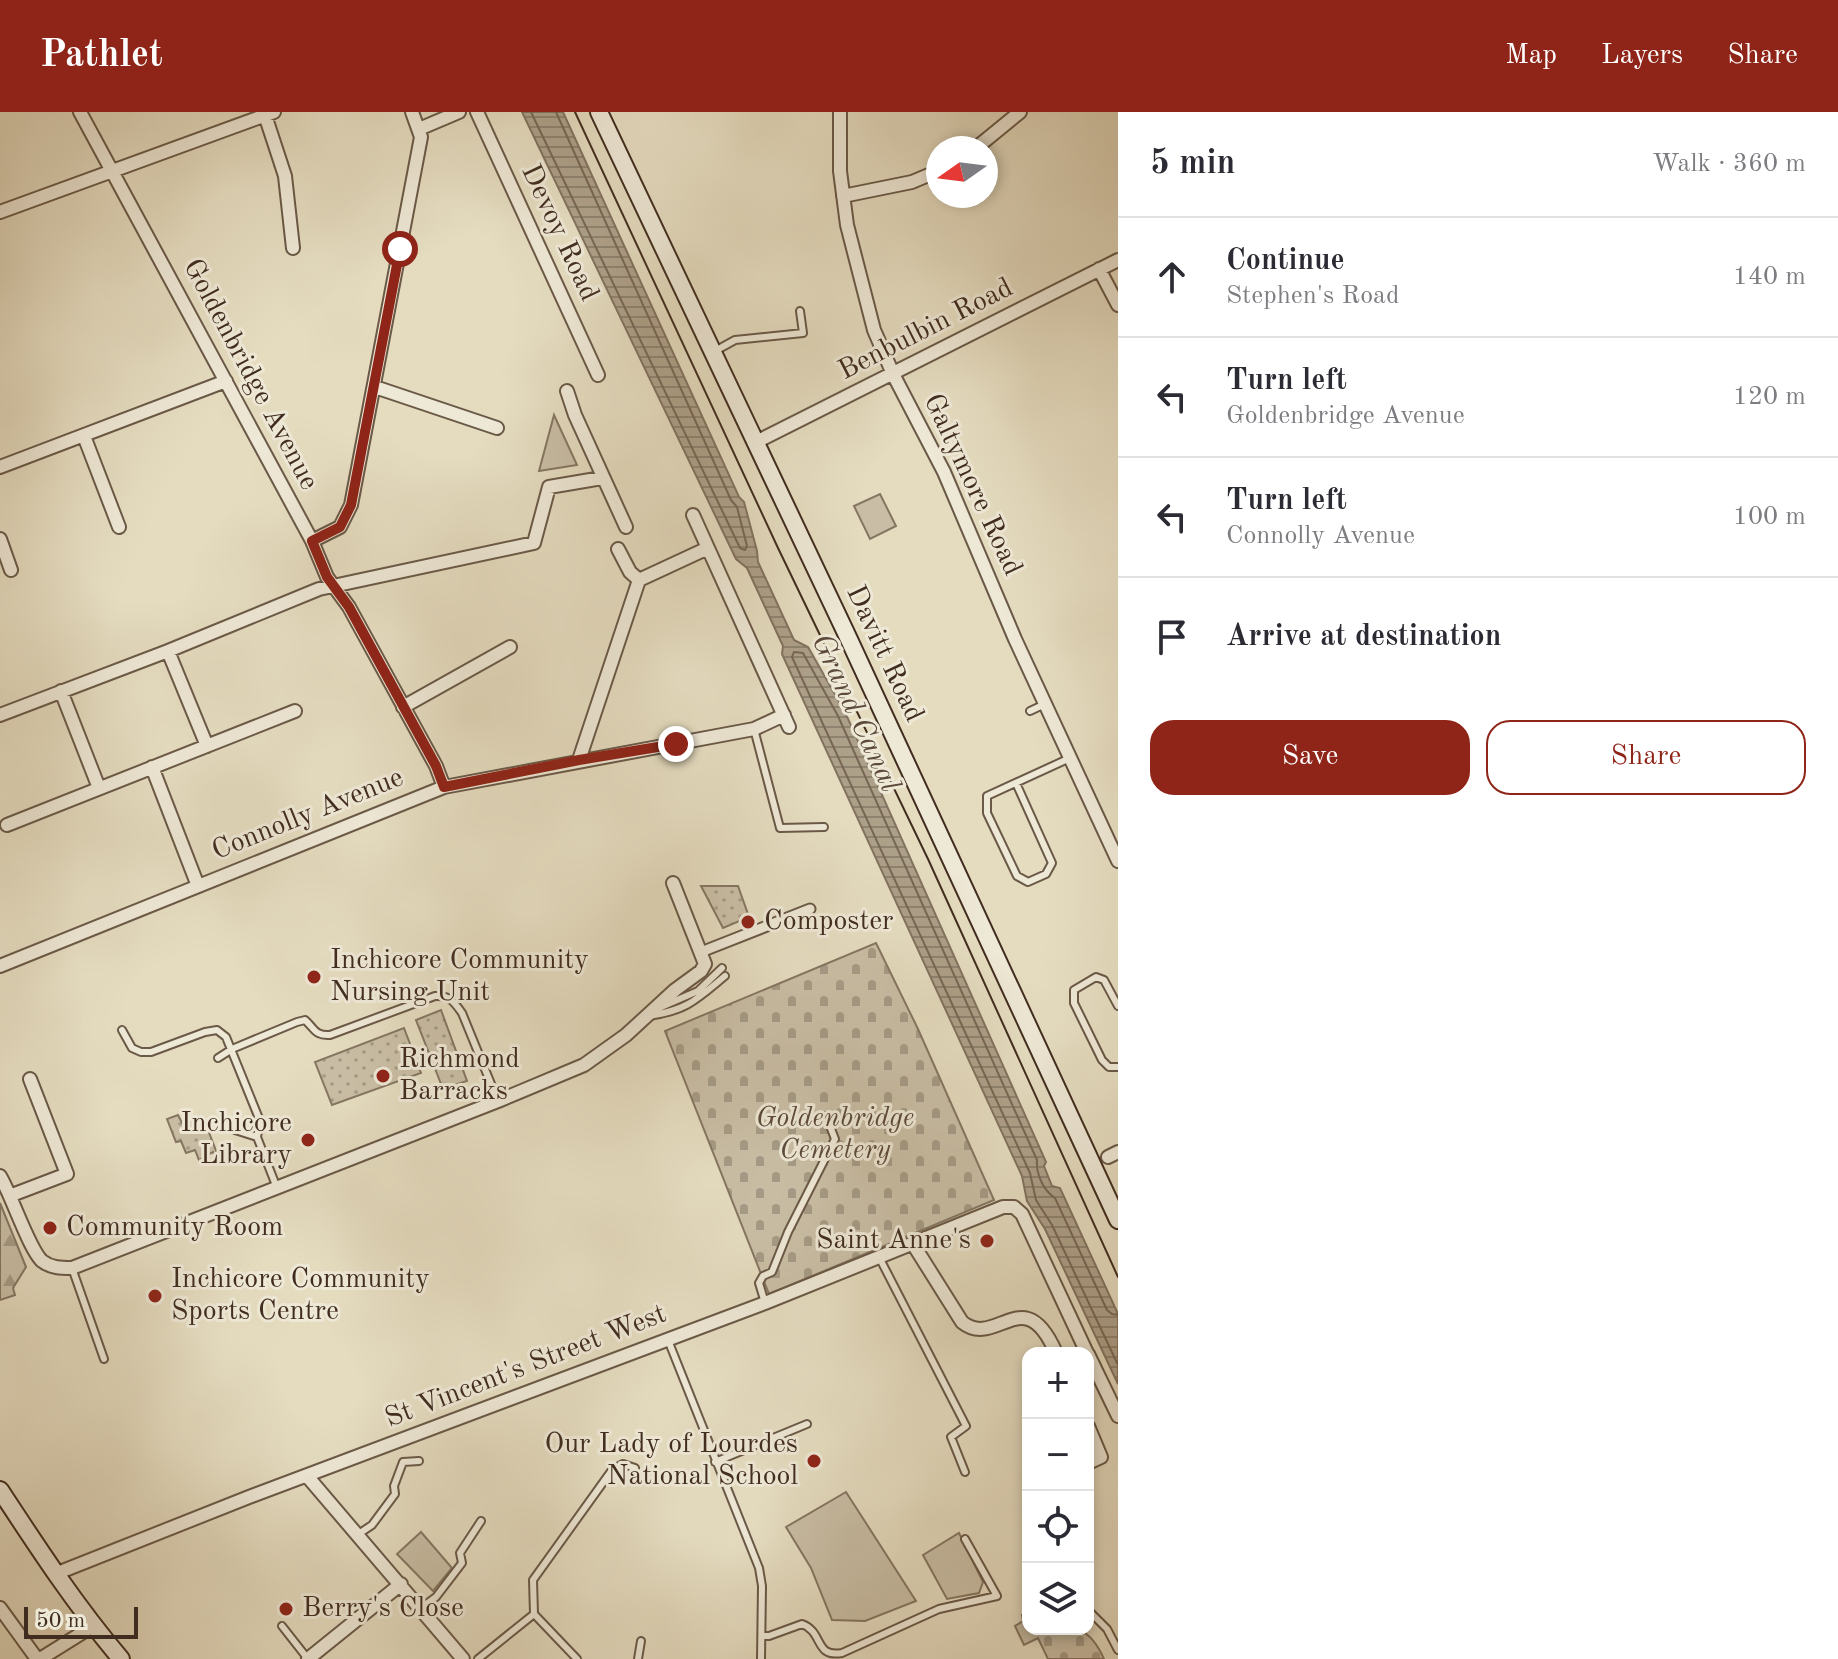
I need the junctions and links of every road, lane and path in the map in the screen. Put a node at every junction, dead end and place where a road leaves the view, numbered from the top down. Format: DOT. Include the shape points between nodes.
graph roads {
  1 [pos="80,112"];
  2 [pos="412,112"];
  3 [pos="459,112"];
  4 [pos="477,112"];
  5 [pos="599,112"];
  6 [pos="840,112"];
  7 [pos="1020,112"];
  8 [pos="268,113"];
  9 [pos="419,129"];
  10 [pos="991,136"];
  11 [pos="112,170"];
  12 [pos="926,176"];
  13 [pos="843,196"];
  14 [pos="0,212"];
  15 [pos="293,248"];
  16 [pos="1118,260"];
  17 [pos="1099,269"];
  18 [pos="1118,305"];
  19 [pos="800,311"];
  20 [pos="712,352"];
  21 [pos="893,374"];
  22 [pos="598,375"];
  23 [pos="226,381"];
  24 [pos="375,387"];
  25 [pos="567,391"];
  26 [pos="497,428"];
  27 [pos="84,436"];
  28 [pos="754,443"];
  29 [pos="0,467"];
  30 [pos="602,478"];
  31 [pos="693,515"];
  32 [pos="119,527"];
  33 [pos="626,527"];
  34 [pos="0,539"];
  35 [pos="312,541"];
  36 [pos="708,548"];
  37 [pos="618,549"];
  38 [pos="11,570"];
  39 [pos="639,580"];
  40 [pos="333,586"];
  41 [pos="510,647"];
  42 [pos="168,651"];
  43 [pos="61,691"];
  44 [pos="1045,704"];
  45 [pos="403,707"];
  46 [pos="295,711"];
  47 [pos="1030,711"];
  48 [pos="0,715"];
  49 [pos="754,729"];
  50 [pos="207,746"];
  51 [pos="1070,758"];
  52 [pos="579,760"];
  53 [pos="152,767"];
  54 [pos="1016,783"];
  55 [pos="444,787"];
  56 [pos="99,788"];
  57 [pos="7,825"];
  58 [pos="824,827"];
  59 [pos="1118,861"];
  60 [pos="673,883"];
  61 [pos="198,886"];
  62 [pos="810,909"];
  63 [pos="701,952"];
  64 [pos="0,966"];
  65 [pos="1118,1006"];
  66 [pos="653,1012"];
  67 [pos="122,1030"];
  68 [pos="232,1049"];
  69 [pos="218,1058"];
  70 [pos="1118,1067"];
  71 [pos="30,1079"];
  72 [pos="498,1101"];
  73 [pos="826,1116"];
  74 [pos="235,1130"];
  75 [pos="257,1137"];
  76 [pos="0,1176"];
  77 [pos="277,1188"];
  78 [pos="12,1195"];
  79 [pos="1118,1220"];
  80 [pos="913,1244"];
  81 [pos="879,1257"];
  82 [pos="72,1268"];
  83 [pos="765,1303"];
  84 [pos="667,1338"];
  85 [pos="1052,1347"];
  86 [pos="1085,1347"];
  87 [pos="104,1359"];
  88 [pos="1094,1366"];
  89 [pos="1118,1416"];
  90 [pos="807,1424"];
  91 [pos="1094,1440"];
  92 [pos="1094,1460"];
  93 [pos="419,1461"];
  94 [pos="715,1462"];
  95 [pos="635,1468"];
  96 [pos="965,1472"];
  97 [pos="307,1476"];
  98 [pos="0,1490"];
  99 [pos="481,1521"];
  100 [pos="357,1535"];
  101 [pos="965,1539"];
  102 [pos="55,1574"];
  103 [pos="401,1584"];
  104 [pos="0,1608"];
  105 [pos="421,1608"];
  106 [pos="534,1614"];
  107 [pos="1094,1616"];
  108 [pos="93,1626"];
  109 [pos="282,1626"];
  110 [pos="762,1636"];
  111 [pos="641,1641"];
  112 [pos="1118,1650"];
  113 [pos="38,1659"];
  114 [pos="121,1659"];
  115 [pos="308,1659"];
  116 [pos="463,1659"];
  117 [pos="478,1659"];
  118 [pos="577,1659"];
  119 [pos="638,1659"];
  120 [pos="761,1659"];
  1 -- 11 [label="street, Goldenbridge Avenue"];
  2 -- 9 [label="street"];
  3 -- 9 [label="street"];
  4 -- 22 [label="street, Devoy Road"];
  5 -- 20 [label="main road, Davitt Road"];
  6 -- 13 [label="street, Galtymore Road"];
  7 -- 10 [label="street"];
  8 -- 11 [label="street"];
  8 -- 15 [label="street" via="285,176"];
  9 -- 24 [label="street"];
  11 -- 14 [label="street"];
  11 -- 23 [label="street, Goldenbridge Avenue"];
  12 -- 13 [label="street"];
  13 -- 21 [label="street, Galtymore Road" via="863,292"];
  16 -- 17 [label="street, Benbulbin Road"];
  17 -- 18 [label="street"];
  17 -- 21 [label="street, Benbulbin Road"];
  19 -- 20 [label="lane" via="803,333 735,340"];
  20 -- 28 [label="main road, Davitt Road"];
  21 -- 28 [label="street, Benbulbin Road"];
  21 -- 44 [label="street, Galtymore Road" via="944,472"];
  23 -- 27 [label="street"];
  23 -- 35 [label="street, Goldenbridge Avenue"];
  24 -- 26 [label="street"];
  24 -- 35 [label="street" via="347,517 332,533"];
  25 -- 30 [label="street"];
  27 -- 29 [label="street"];
  27 -- 32 [label="street"];
  28 -- 79 [label="main road, Davitt Road"];
  30 -- 33 [label="street"];
  30 -- 40 [label="street" via="549,487 534,543"];
  31 -- 36 [label="street"];
  34 -- 38 [label="street"];
  35 -- 40 [label="street, Goldenbridge Avenue"];
  36 -- 39 [label="street"];
  36 -- 49 [label="street, Connolly Avenue" via="786,721"];
  37 -- 39 [label="street"];
  39 -- 52 [label="street"];
  40 -- 42 [label="street"];
  40 -- 45 [label="street, Goldenbridge Avenue"];
  41 -- 45 [label="street"];
  42 -- 43 [label="street"];
  42 -- 50 [label="street"];
  43 -- 48 [label="street"];
  43 -- 56 [label="street"];
  44 -- 47 [label="lane"];
  44 -- 51 [label="street, Galtymore Road"];
  45 -- 55 [label="street, Goldenbridge Avenue"];
  46 -- 50 [label="street"];
  49 -- 52 [label="street, Connolly Avenue"];
  49 -- 58 [label="lane" via="780,828"];
  50 -- 53 [label="street"];
  51 -- 54 [label="lane"];
  51 -- 59 [label="street, Galtymore Road"];
  52 -- 55 [label="street, Connolly Avenue"];
  53 -- 56 [label="street"];
  53 -- 61 [label="street"];
  54 -- 54 [label="lane" via="987,796 985,805 1017,876 1028,882 1046,874 1052,863"];
  55 -- 61 [label="street, Connolly Avenue"];
  56 -- 57 [label="street"];
  60 -- 63 [label="street"];
  61 -- 64 [label="street, Connolly Avenue"];
  62 -- 63 [label="street"];
  63 -- 66 [label="street" via="701,971"];
  65 -- 70 [label="lane" via="1104,980 1096,977 1074,990 1074,1003 1102,1060"];
  66 -- 66 [label="lane" via="690,1005 724,972 698,991"];
  66 -- 72 [label="street" via="601,1055"];
  67 -- 68 [label="lane" via="132,1048 141,1052 217,1030"];
  68 -- 69 [label="lane"];
  68 -- 72 [label="lane" via="305,1020 314,1032 330,1035 445,995 462,1013"];
  68 -- 75 [label="lane" via="260,1121"];
  71 -- 78 [label="street" via="67,1174"];
  72 -- 77 [label="street"];
  73 -- 83 [label="lane" via="835,1139 772,1272 759,1283"];
  74 -- 75 [label="lane"];
  75 -- 77 [label="lane"];
  76 -- 78 [label="street"];
  77 -- 82 [label="street"];
  78 -- 82 [label="street" via="42,1260"];
  80 -- 81 [label="street, St Vincent's Street West"];
  80 -- 85 [label="street" via="971,1329 1025,1317 1037,1323"];
  80 -- 86 [label="street, St Vincent's Street West" via="1014,1207"];
  81 -- 83 [label="street, St Vincent's Street West"];
  81 -- 96 [label="lane" via="966,1426 951,1437"];
  82 -- 87 [label="lane"];
  83 -- 84 [label="street, St Vincent's Street West"];
  84 -- 94 [label="lane"];
  84 -- 97 [label="street, St Vincent's Street West"];
  88 -- 89 [label="street"];
  90 -- 94 [label="lane"];
  91 -- 92 [label="street" via="1101,1457"];
  93 -- 100 [label="lane" via="403,1462 395,1494 372,1525"];
  94 -- 110 [label="lane" via="761,1577"];
  95 -- 106 [label="lane" via="623,1464 612,1470 533,1580"];
  97 -- 100 [label="street"];
  97 -- 102 [label="street, St Vincent's Street West"];
  98 -- 102 [label="main road"];
  99 -- 105 [label="lane" via="460,1553 462,1563"];
  100 -- 103 [label="street"];
  101 -- 110 [label="lane" via="997,1596 939,1609 833,1655 802,1624"];
  102 -- 108 [label="main road"];
  103 -- 105 [label="street"];
  103 -- 115 [label="street"];
  104 -- 113 [label="street"];
  105 -- 116 [label="street"];
  106 -- 117 [label="lane"];
  106 -- 118 [label="lane"];
  107 -- 112 [label="lane"];
  108 -- 113 [label="street"];
  108 -- 114 [label="main road"];
  109 -- 115 [label="lane"];
  110 -- 120 [label="lane"];
  111 -- 119 [label="lane"];
}
